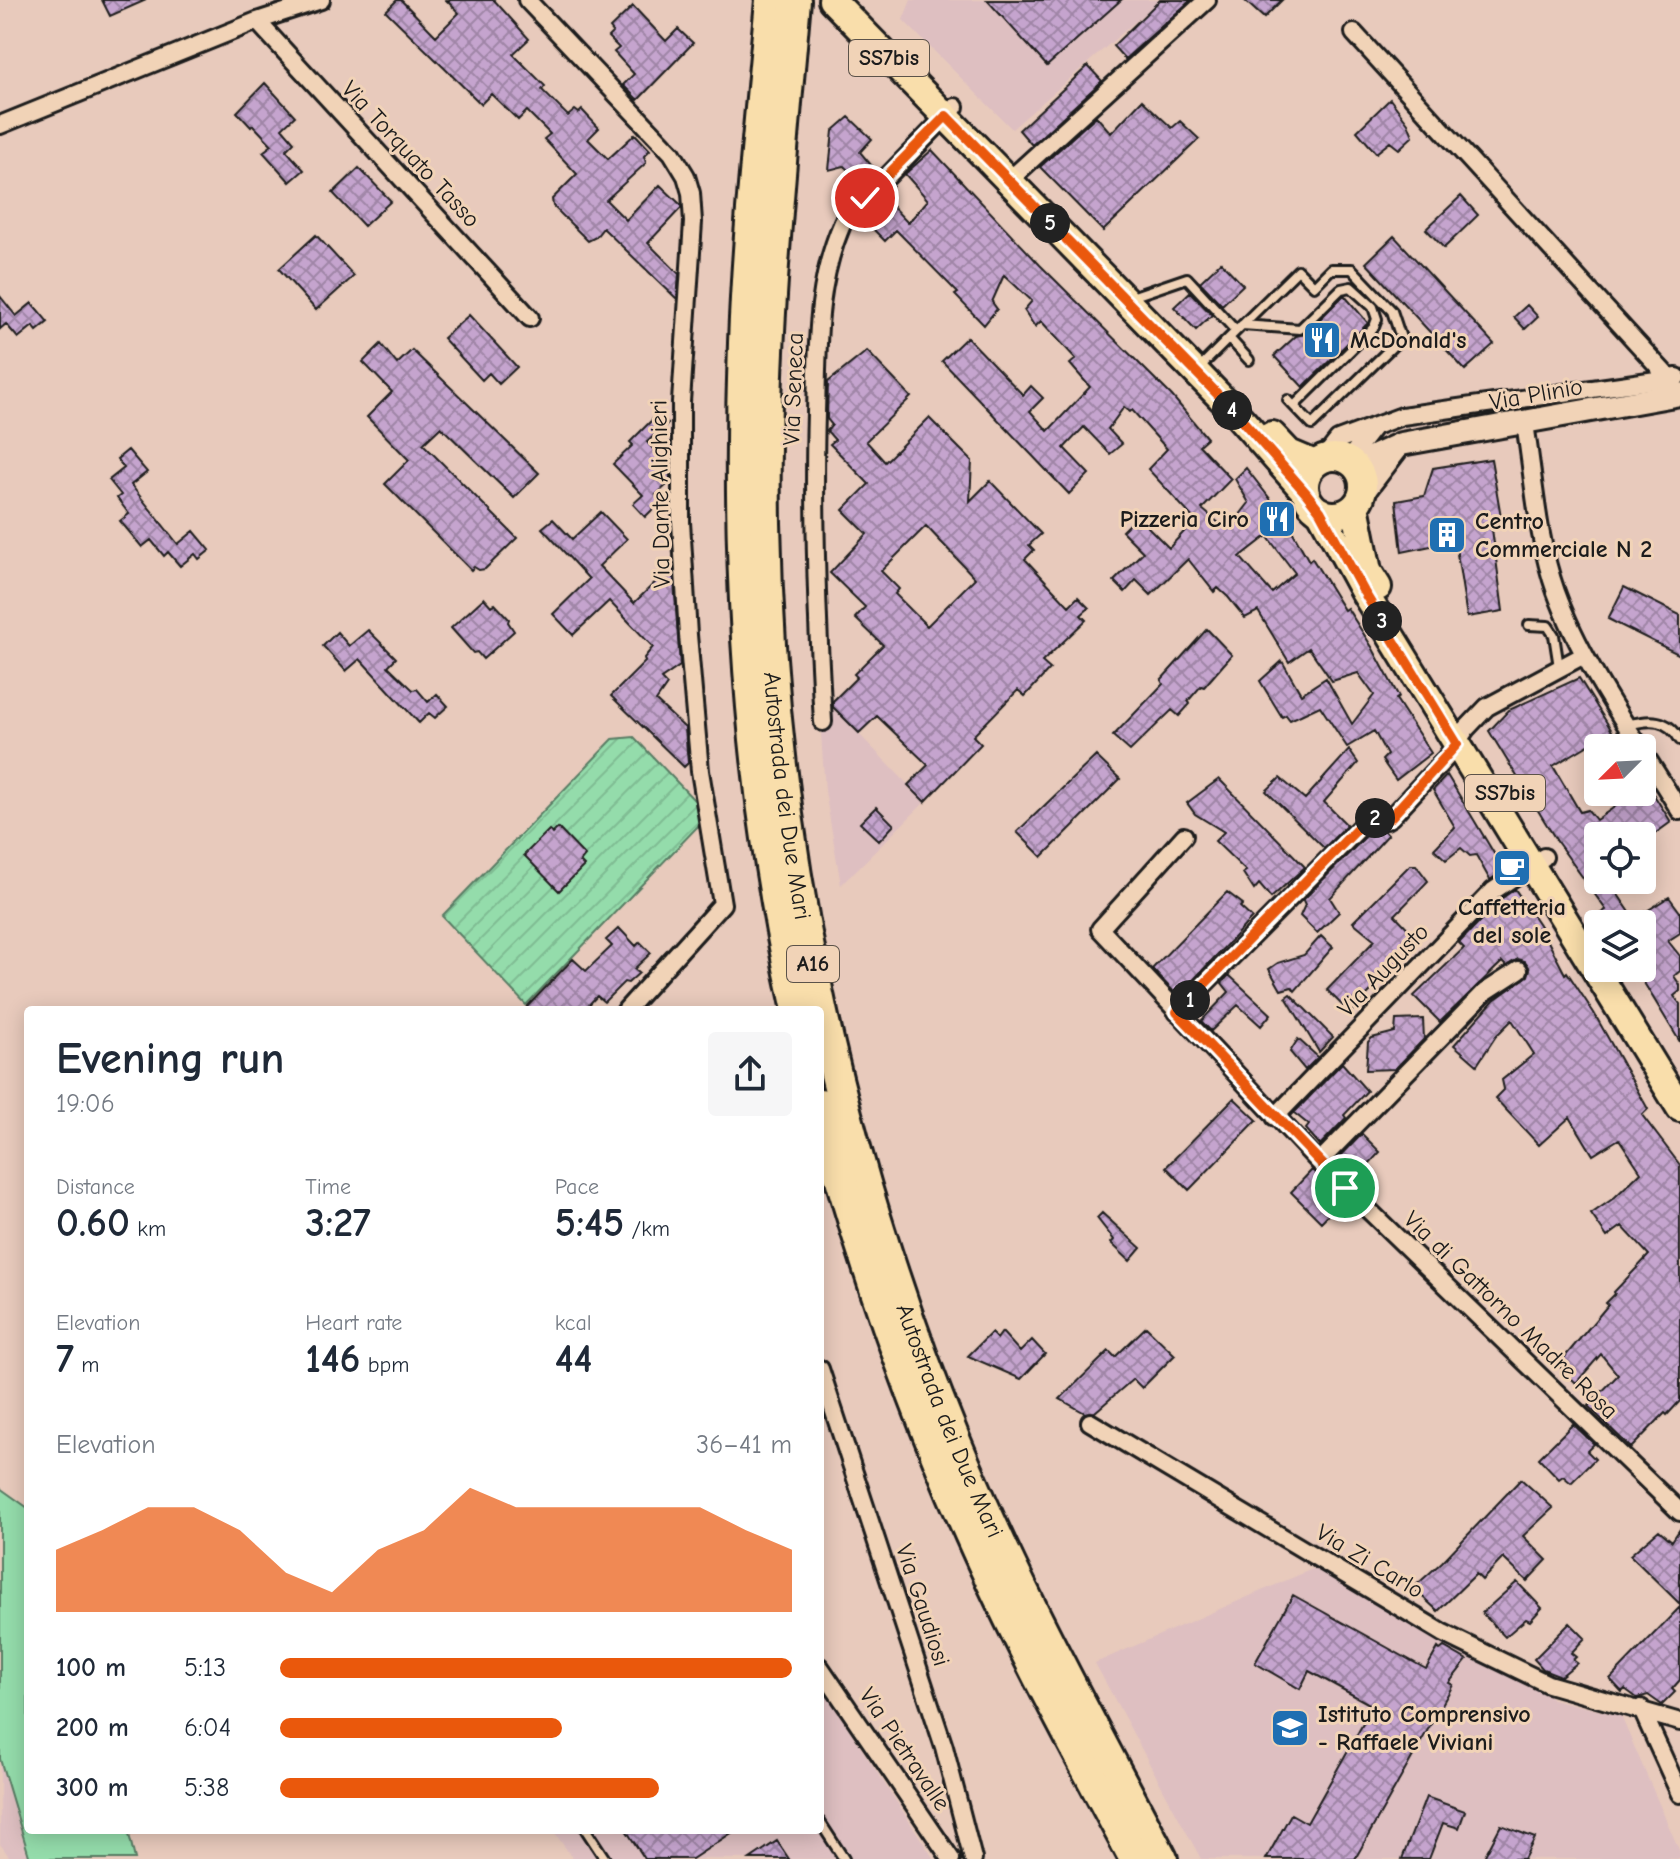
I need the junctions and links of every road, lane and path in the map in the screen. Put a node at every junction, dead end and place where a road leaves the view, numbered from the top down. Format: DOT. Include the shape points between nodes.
graph roads {
  1 [pos="321,0"];
  2 [pos="527,0"];
  3 [pos="832,0"];
  4 [pos="853,0"];
  5 [pos="1207,0"];
  6 [pos="787,1"];
  7 [pos="257,21"];
  8 [pos="1354,33"];
  9 [pos="950,112"];
  10 [pos="0,125"];
  11 [pos="1018,172"];
  12 [pos="1137,295"];
  13 [pos="530,318"];
  14 [pos="1239,328"];
  15 [pos="1229,338"];
  16 [pos="1249,360"];
  17 [pos="1204,363"];
  18 [pos="1676,383"];
  19 [pos="1525,424"];
  20 [pos="1374,426"];
  21 [pos="1401,444"];
  22 [pos="1335,462"];
  23 [pos="1359,499"];
  24 [pos="1313,502"];
  25 [pos="1529,625"];
  26 [pos="1584,655"];
  27 [pos="1559,668"];
  28 [pos="823,722"];
  29 [pos="1628,725"];
  30 [pos="1461,736"];
  31 [pos="1680,740"];
  32 [pos="1680,811"];
  33 [pos="1184,836"];
  34 [pos="1538,861"];
  35 [pos="1584,925"];
  36 [pos="1519,970"];
  37 [pos="1622,982"];
  38 [pos="630,1006"];
  39 [pos="797,1006"];
  40 [pos="821,1006"];
  41 [pos="1177,1012"];
  42 [pos="824,1017"];
  43 [pos="1680,1077"];
  44 [pos="1680,1108"];
  45 [pos="1275,1117"];
  46 [pos="824,1118"];
  47 [pos="1319,1162"];
  48 [pos="824,1381"];
  49 [pos="1090,1422"];
  50 [pos="1680,1512"];
  51 [pos="824,1673"];
  52 [pos="1641,1708"];
  53 [pos="1680,1722"];
  54 [pos="1680,1794"];
  55 [pos="824,1828"];
  56 [pos="589,1834"];
  57 [pos="605,1859"];
  58 [pos="844,1859"];
  59 [pos="951,1859"];
  60 [pos="973,1859"];
  61 [pos="1135,1859"];
  62 [pos="1162,1859"];
  1 -- 7 [label="street"];
  2 -- 38 [label="street, Via Dante Alighieri" via="672,153 691,193 681,522 700,771 722,904"];
  3 -- 9 [label="main road, SS7bis"];
  4 -- 9 [label="main road, SS7bis"];
  5 -- 11 [label="street"];
  6 -- 39 [label="highway, Autostrada dei Due Mari / A16" via="744,341 742,528 755,734"];
  6 -- 40 [label="highway, Autostrada dei Due Mari / A16" via="767,341 765,528 787,809"];
  7 -- 10 [label="street"];
  7 -- 13 [label="street, Via Torquato Tasso"];
  8 -- 18 [label="street"];
  9 -- 11 [label="main road, SS7bis"];
  9 -- 24 [label="main road, SS7bis" via="1233,410"];
  9 -- 28 [label="street, Via Seneca" via="843,222 820,298 813,505"];
  11 -- 12 [label="main road, SS7bis"];
  12 -- 14 [label="lane" via="1187,278"];
  12 -- 17 [label="main road, SS7bis"];
  14 -- 14 [label="lane" via="1298,270 1314,286 1331,269 1352,269 1392,311 1401,338 1312,425 1291,403 1374,327 1373,307 1351,287 1341,289 1300,329"];
  14 -- 15 [label="lane"];
  15 -- 16 [label="lane"];
  15 -- 17 [label="lane"];
  17 -- 22 [label="main road, SS7bis" via="1289,453"];
  18 -- 19 [label="street, Via Plinio"];
  18 -- 20 [label="street" via="1402,416"];
  19 -- 21 [label="street, Via Plinio"];
  19 -- 26 [label="street" via="1546,556"];
  20 -- 22 [label="street"];
  20 -- 22 [label="street" via="1338,440"];
  21 -- 22 [label="street, Via Plinio"];
  21 -- 23 [label="street"];
  22 -- 23 [label="main road, SS7bis" via="1363,482"];
  22 -- 24 [label="main road" via="1306,478"];
  23 -- 24 [label="main road" via="1338,515"];
  23 -- 30 [label="main road, SS7bis" via="1368,571"];
  24 -- 30 [label="main road, SS7bis" via="1364,592"];
  25 -- 27 [label="lane" via="1548,626"];
  26 -- 27 [label="street"];
  26 -- 29 [label="street"];
  27 -- 30 [label="street" via="1487,707"];
  29 -- 31 [label="lane" via="1648,719 1674,729"];
  29 -- 32 [label="street"];
  30 -- 34 [label="main road, SS7bis"];
  30 -- 41 [label="street" via="1391,817 1368,819 1360,826"];
  33 -- 41 [label="street, Via di Gattorno Madre Rosa" via="1100,929"];
  34 -- 35 [label="main road, SS7bis"];
  34 -- 44 [label="main road, SS7bis"];
  34 -- 45 [label="street, Via Augusto" via="1493,891"];
  36 -- 47 [label="street" via="1485,992"];
  37 -- 43 [label="main road"];
  41 -- 45 [label="street, Via di Gattorno Madre Rosa"];
  42 -- 62 [label="highway, Autostrada dei Due Mari / A16" via="863,1175 955,1441 1033,1612"];
  45 -- 47 [label="street, Via di Gattorno Madre Rosa"];
  46 -- 61 [label="highway, Autostrada dei Due Mari" via="868,1272 940,1464 1011,1622"];
  47 -- 50 [label="street, Via di Gattorno Madre Rosa"];
  48 -- 60 [label="street, Via Gaudiosi" via="944,1747"];
  49 -- 52 [label="street, Via Zi Carlo" via="1443,1633 1548,1684"];
  51 -- 59 [label="street, Via Pietravalle"];
  52 -- 53 [label="street, Via Zi Carlo"];
  52 -- 54 [label="street"];
  55 -- 58 [label="lane"];
  56 -- 57 [label="lane"];
}
